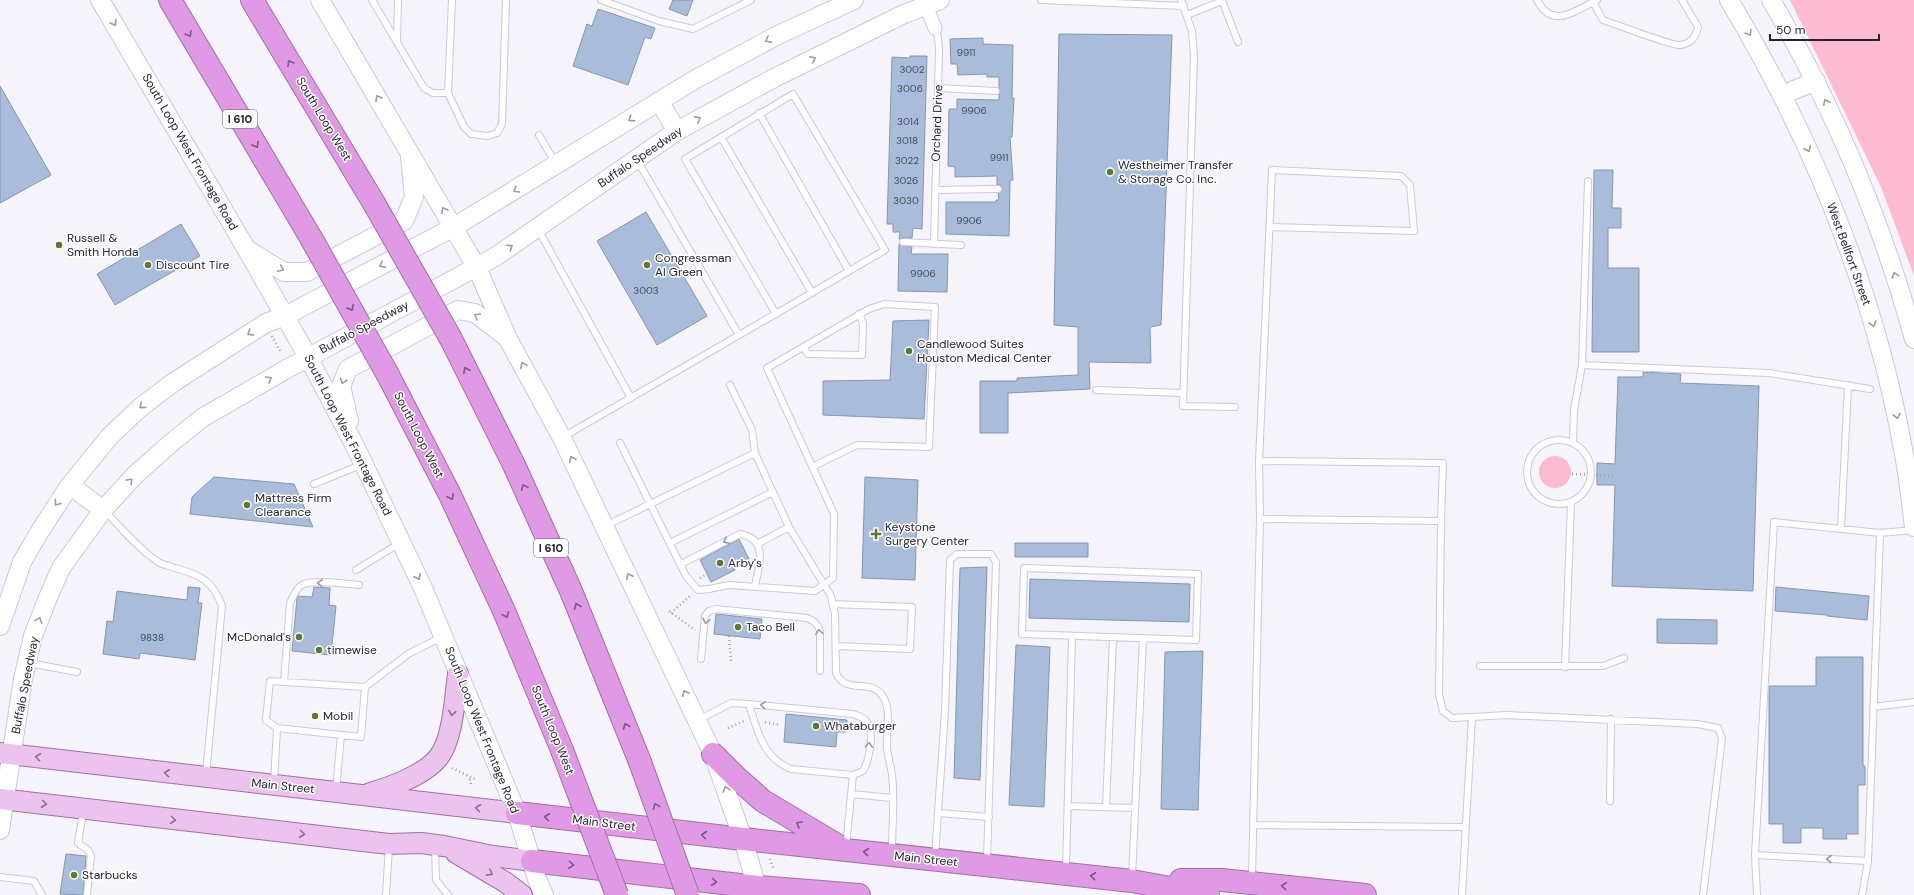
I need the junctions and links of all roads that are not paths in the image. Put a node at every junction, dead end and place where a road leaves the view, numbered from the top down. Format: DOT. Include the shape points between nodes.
graph roads {
  1 [pos="100,0"];
  2 [pos="170,0"];
  3 [pos="252,0"];
  4 [pos="320,0"];
  5 [pos="372,0"];
  6 [pos="398,0"];
  7 [pos="452,0"];
  8 [pos="506,0"];
  9 [pos="601,0"];
  10 [pos="751,0"];
  11 [pos="854,0"];
  12 [pos="1041,0"];
  13 [pos="1537,0"];
  14 [pos="1682,0"];
  15 [pos="1729,0"];
  16 [pos="1771,0"];
  17 [pos="1222,1"];
  18 [pos="1595,1"];
  19 [pos="933,3"];
  20 [pos="1182,3"];
  21 [pos="901,7"];
  22 [pos="1187,15"];
  23 [pos="935,28"];
  24 [pos="397,42"];
  25 [pos="1238,42"];
  26 [pos="1816,81"];
  27 [pos="938,88"];
  28 [pos="996,91"];
  29 [pos="448,93"];
  30 [pos="1782,95"];
  31 [pos="659,101"];
  32 [pos="759,113"];
  33 [pos="677,131"];
  34 [pos="539,135"];
  35 [pos="721,137"];
  36 [pos="410,151"];
  37 [pos="636,159"];
  38 [pos="556,166"];
  39 [pos="1588,181"];
  40 [pos="998,189"];
  41 [pos="935,190"];
  42 [pos="454,227"];
  43 [pos="1270,227"];
  44 [pos="537,228"];
  45 [pos="903,242"];
  46 [pos="934,244"];
  47 [pos="961,245"];
  48 [pos="247,250"];
  49 [pos="477,268"];
  50 [pos="849,271"];
  51 [pos="812,293"];
  52 [pos="776,314"];
  53 [pos="859,314"];
  54 [pos="285,316"];
  55 [pos="739,335"];
  56 [pos="508,339"];
  57 [pos="1914,339"];
  58 [pos="803,347"];
  59 [pos="308,357"];
  60 [pos="1582,365"];
  61 [pos="730,385"];
  62 [pos="1848,385"];
  63 [pos="1870,389"];
  64 [pos="1096,390"];
  65 [pos="1183,393"];
  66 [pos="631,398"];
  67 [pos="1235,407"];
  68 [pos="562,438"];
  69 [pos="620,443"];
  70 [pos="1573,443"];
  71 [pos="355,446"];
  72 [pos="1909,449"];
  73 [pos="755,453"];
  74 [pos="1259,461"];
  75 [pos="364,464"];
  76 [pos="812,467"];
  77 [pos="314,484"];
  78 [pos="70,485"];
  79 [pos="773,492"];
  80 [pos="1571,502"];
  81 [pos="650,504"];
  82 [pos="103,510"];
  83 [pos="1260,520"];
  84 [pos="1441,521"];
  85 [pos="604,526"];
  86 [pos="789,527"];
  87 [pos="1914,527"];
  88 [pos="1841,529"];
  89 [pos="1914,530"];
  90 [pos="1880,533"];
  91 [pos="401,542"];
  92 [pos="670,543"];
  93 [pos="757,544"];
  94 [pos="681,564"];
  95 [pos="356,570"];
  96 [pos="359,585"];
  97 [pos="825,585"];
  98 [pos="755,586"];
  99 [pos="833,604"];
  100 [pos="0,626"];
  101 [pos="443,636"];
  102 [pos="1072,636"];
  103 [pos="1113,638"];
  104 [pos="1143,638"];
  105 [pos="836,646"];
  106 [pos="1624,658"];
  107 [pos="701,659"];
  108 [pos="27,662"];
  109 [pos="1480,666"];
  110 [pos="1566,667"];
  111 [pos="820,671"];
  112 [pos="77,672"];
  113 [pos="458,674"];
  114 [pos="284,682"];
  115 [pos="366,687"];
  116 [pos="1914,702"];
  117 [pos="749,704"];
  118 [pos="1873,707"];
  119 [pos="1472,717"];
  120 [pos="1612,719"];
  121 [pos="698,720"];
  122 [pos="277,728"];
  123 [pos="341,735"];
  124 [pos="6,753"];
  125 [pos="713,754"];
  126 [pos="852,774"];
  127 [pos="206,777"];
  128 [pos="274,785"];
  129 [pos="336,792"];
  130 [pos="851,794"];
  131 [pos="362,795"];
  132 [pos="892,798"];
  133 [pos="3,799"];
  134 [pos="1610,801"];
  135 [pos="1068,806"];
  136 [pos="1106,807"];
  137 [pos="83,808"];
  138 [pos="1135,808"];
  139 [pos="517,813"];
  140 [pos="939,813"];
  141 [pos="989,817"];
  142 [pos="1253,825"];
  143 [pos="1464,827"];
  144 [pos="0,830"];
  145 [pos="743,839"];
  146 [pos="389,844"];
  147 [pos="440,846"];
  148 [pos="845,850"];
  149 [pos="892,855"];
  150 [pos="1755,855"];
  151 [pos="935,859"];
  152 [pos="532,861"];
  153 [pos="1868,861"];
  154 [pos="987,865"];
  155 [pos="1066,873"];
  156 [pos="0,877"];
  157 [pos="1132,881"];
  158 [pos="1252,883"];
  159 [pos="758,891"];
  160 [pos="42,895"];
  161 [pos="87,895"];
  162 [pos="386,895"];
  163 [pos="448,895"];
  164 [pos="522,895"];
  165 [pos="544,895"];
  166 [pos="617,895"];
  167 [pos="688,895"];
  168 [pos="858,895"];
  169 [pos="1208,895"];
  170 [pos="1365,895"];
  171 [pos="1462,895"];
  172 [pos="1703,895"];
  173 [pos="1757,895"];
  174 [pos="1862,895"];
  1 -- 48 [label="main road, South Loop West Frontage Road, one-way"];
  2 -- 166 [label="highway, South Loop West / I 610, one-way, bridge" via="311,238 388,375 450,496 501,604 562,750"];
  167 -- 3 [label="highway, South Loop West / I 610, one-way, bridge" via="640,762 571,591 514,465 451,339 375,205"];
  36 -- 4 [label="main road, one-way"];
  5 -- 24 [label="lane"];
  6 -- 24 [label="lane"];
  7 -- 29 [label="lane"];
  8 -- 29 [label="lane" via="502,124 497,133 488,136 471,134 464,127"];
  9 -- 10 [label="lane" via="659,21 693,29"];
  11 -- 31 [label="main road, one-way" via="778,35"];
  12 -- 20 [label="lane"];
  13 -- 18 [label="lane" via="1541,8 1556,17 1564,16"];
  14 -- 18 [label="lane" via="1698,27 1697,34 1692,40 1678,46 1603,20"];
  15 -- 30 [label="main road, West Bellfort Street, one-way"];
  16 -- 26 [label="main road"];
  17 -- 22 [label="lane"];
  17 -- 25 [label="lane"];
  19 -- 21 [label="main road, Buffalo Speedway"];
  19 -- 23 [label="street, Orchard Drive"];
  20 -- 22 [label="lane"];
  33 -- 21 [label="main road, Buffalo Speedway, one-way"];
  22 -- 65 [label="lane" via="1192,31 1194,56"];
  23 -- 27 [label="lane, Orchard Drive" via="939,50"];
  24 -- 29 [label="lane" via="424,88 433,93"];
  26 -- 30 [label="main road"];
  57 -- 26 [label="main road, one-way" via="1891,260 1870,202"];
  27 -- 28 [label="lane"];
  27 -- 41 [label="lane, Orchard Drive"];
  30 -- 72 [label="main road, West Bellfort Street, one-way" via="1815,164 1845,240 1870,312"];
  31 -- 33 [label="main road"];
  31 -- 38 [label="main road, one-way"];
  32 -- 35 [label="lane"];
  32 -- 50 [label="lane"];
  32 -- 50 [label="lane" via="792,94 885,250"];
  33 -- 37 [label="main road, Buffalo Speedway"];
  34 -- 38 [label="lane"];
  35 -- 51 [label="lane"];
  35 -- 52 [label="lane" via="686,159"];
  42 -- 36 [label="main road, one-way"];
  48 -- 36 [label="main road, one-way" via="284,272 307,272 404,221 414,196"];
  37 -- 44 [label="main road, Buffalo Speedway"];
  37 -- 55 [label="lane"];
  38 -- 42 [label="main road, one-way"];
  39 -- 60 [label="lane"];
  40 -- 41 [label="lane"];
  41 -- 46 [label="lane, Orchard Drive"];
  42 -- 49 [label="main road"];
  42 -- 54 [label="main road, one-way"];
  43 -- 43 [label="lane" via="1272,170 1401,176 1410,185 1414,231"];
  43 -- 74 [label="lane"];
  49 -- 44 [label="main road, Buffalo Speedway, one-way"];
  44 -- 66 [label="lane"];
  45 -- 46 [label="lane"];
  46 -- 47 [label="lane"];
  48 -- 54 [label="main road, South Loop West Frontage Road"];
  49 -- 56 [label="main road"];
  49 -- 59 [label="main road, Buffalo Speedway"];
  50 -- 51 [label="lane"];
  51 -- 52 [label="lane"];
  52 -- 55 [label="lane"];
  53 -- 58 [label="lane"];
  53 -- 58 [label="lane" via="863,323 862,355 808,354"];
  53 -- 76 [label="lane" via="884,304 935,306 929,447 857,445"];
  54 -- 59 [label="main road, South Loop West Frontage Road"];
  54 -- 78 [label="main road, one-way" via="266,323 174,382 142,406 110,436"];
  55 -- 66 [label="lane"];
  68 -- 56 [label="main road, one-way"];
  56 -- 71 [label="main road, one-way" via="475,313 458,310 348,369 341,386"];
  58 -- 76 [label="lane" via="767,368"];
  59 -- 71 [label="main road, South Loop West Frontage Road"];
  82 -- 59 [label="main road, Buffalo Speedway, one-way" via="135,475 202,418"];
  60 -- 62 [label="lane" via="1769,373"];
  60 -- 70 [label="lane" via="1574,410"];
  61 -- 73 [label="lane" via="752,430"];
  62 -- 63 [label="lane"];
  62 -- 88 [label="lane"];
  64 -- 65 [label="lane"];
  65 -- 67 [label="lane" via="1182,406"];
  66 -- 68 [label="lane"];
  85 -- 68 [label="main road, one-way"];
  69 -- 81 [label="lane"];
  70 -- 80 [label="lane" via="1582,449 1588,458 1591,475 1587,488"];
  70 -- 80 [label="lane" via="1552,440 1543,444 1529,460 1527,471 1533,491 1541,498 1550,503"];
  71 -- 75 [label="main road, South Loop West Frontage Road"];
  72 -- 87 [label="main road, West Bellfort Street"];
  73 -- 79 [label="lane"];
  73 -- 81 [label="lane"];
  74 -- 83 [label="lane"];
  74 -- 84 [label="lane" via="1443,463"];
  75 -- 77 [label="lane"];
  75 -- 91 [label="main road, South Loop West Frontage Road"];
  76 -- 97 [label="lane" via="834,514 833,578"];
  78 -- 82 [label="main road"];
  78 -- 100 [label="main road, one-way" via="22,562"];
  79 -- 86 [label="lane"];
  79 -- 92 [label="lane"];
  80 -- 110 [label="lane"];
  81 -- 85 [label="lane"];
  81 -- 92 [label="lane"];
  108 -- 82 [label="main road, Buffalo Speedway, one-way" via="33,636 61,568"];
  82 -- 127 [label="lane" via="159,563 196,575 209,582 217,592 222,606"];
  83 -- 84 [label="lane"];
  83 -- 142 [label="lane"];
  84 -- 119 [label="lane" via="1439,695 1443,711 1452,718"];
  121 -- 85 [label="main road, one-way"];
  86 -- 93 [label="lane"];
  86 -- 97 [label="lane"];
  88 -- 90 [label="lane"];
  88 -- 150 [label="lane" via="1774,522"];
  89 -- 90 [label="lane"];
  90 -- 118 [label="lane"];
  91 -- 95 [label="lane"];
  91 -- 101 [label="main road, South Loop West Frontage Road, one-way"];
  92 -- 94 [label="lane"];
  93 -- 94 [label="lane, one-way" via="748,535 740,534"];
  93 -- 98 [label="lane" via="761,559"];
  94 -- 98 [label="lane" via="691,583 698,590 709,590 729,584"];
  96 -- 114 [label="lane, one-way" via="312,582 302,585 294,592 290,603"];
  97 -- 98 [label="lane" via="815,591"];
  97 -- 99 [label="lane"];
  99 -- 105 [label="lane"];
  99 -- 105 [label="lane" via="912,607 910,649"];
  101 -- 113 [label="main road, South Loop West Frontage Road"];
  101 -- 115 [label="lane" via="408,654"];
  102 -- 103 [label="lane"];
  102 -- 104 [label="lane" via="1022,634 1024,568 1198,574 1196,640"];
  102 -- 135 [label="lane"];
  103 -- 104 [label="lane"];
  103 -- 136 [label="lane"];
  104 -- 138 [label="lane"];
  105 -- 132 [label="lane" via="836,672 839,680 847,685 870,687 880,693 885,700 887,748 893,776"];
  106 -- 110 [label="lane" via="1603,666"];
  111 -- 107 [label="lane, one-way" via="820,631 814,620 807,618 716,609 709,611 705,616"];
  108 -- 112 [label="lane"];
  108 -- 124 [label="main road, Buffalo Speedway"];
  109 -- 110 [label="lane"];
  113 -- 131 [label="main road, one-way" via="449,733 438,758 415,775 389,788"];
  113 -- 139 [label="main road, South Loop West Frontage Road"];
  114 -- 115 [label="lane"];
  114 -- 122 [label="lane" via="270,681 266,720"];
  115 -- 123 [label="lane" via="361,737"];
  116 -- 118 [label="lane"];
  117 -- 121 [label="lane" via="731,703"];
  117 -- 126 [label="lane" via="764,748 783,766 791,769"];
  126 -- 117 [label="lane, one-way" via="863,771 869,753 870,728 862,717"];
  118 -- 153 [label="lane"];
  119 -- 120 [label="lane" via="1506,714"];
  119 -- 143 [label="lane"];
  120 -- 134 [label="lane"];
  120 -- 172 [label="lane" via="1697,724 1718,728 1722,738"];
  121 -- 125 [label="main road"];
  122 -- 123 [label="lane"];
  122 -- 128 [label="lane"];
  123 -- 129 [label="lane"];
  127 -- 124 [label="main road, Main Street, one-way"];
  124 -- 133 [label="main road, Buffalo Speedway"];
  145 -- 125 [label="main road, one-way"];
  148 -- 125 [label="highway, one-way" via="763,801"];
  126 -- 130 [label="lane"];
  127 -- 128 [label="main road, Main Street"];
  128 -- 129 [label="main road, Main Street"];
  129 -- 131 [label="main road, Main Street"];
  130 -- 132 [label="lane"];
  130 -- 148 [label="lane"];
  139 -- 131 [label="main road, Main Street, one-way"];
  132 -- 149 [label="lane"];
  133 -- 137 [label="main road, one-way"];
  133 -- 144 [label="main road, Buffalo Speedway"];
  135 -- 136 [label="lane"];
  135 -- 155 [label="lane"];
  136 -- 138 [label="lane"];
  137 -- 146 [label="main road, one-way"];
  137 -- 161 [label="lane" via="78,843 92,855"];
  138 -- 157 [label="lane"];
  145 -- 139 [label="highway, Main Street, one-way"];
  139 -- 152 [label="main road, South Loop West Frontage Road"];
  140 -- 141 [label="lane"];
  140 -- 141 [label="lane" via="950,560 956,554 990,554 996,562"];
  140 -- 151 [label="lane"];
  141 -- 154 [label="lane"];
  142 -- 143 [label="lane"];
  142 -- 158 [label="lane"];
  143 -- 171 [label="lane"];
  145 -- 148 [label="highway, Main Street"];
  145 -- 159 [label="main road"];
  146 -- 147 [label="main road"];
  146 -- 162 [label="lane"];
  147 -- 152 [label="main road"];
  147 -- 163 [label="lane" via="436,880"];
  147 -- 164 [label="main road, one-way" via="505,882"];
  149 -- 148 [label="highway, Main Street, one-way"];
  149 -- 151 [label="highway, Main Street"];
  153 -- 150 [label="lane, one-way"];
  150 -- 173 [label="lane"];
  151 -- 154 [label="highway, Main Street"];
  152 -- 159 [label="highway, one-way"];
  152 -- 165 [label="main road, South Loop West Frontage Road"];
  153 -- 174 [label="lane"];
  154 -- 155 [label="highway, Main Street"];
  157 -- 155 [label="highway, Main Street, one-way"];
  156 -- 160 [label="lane" via="34,881"];
  157 -- 158 [label="highway" via="1222,880"];
  157 -- 169 [label="highway, Main Street"];
  170 -- 158 [label="highway, one-way"];
  159 -- 168 [label="highway"];
}
